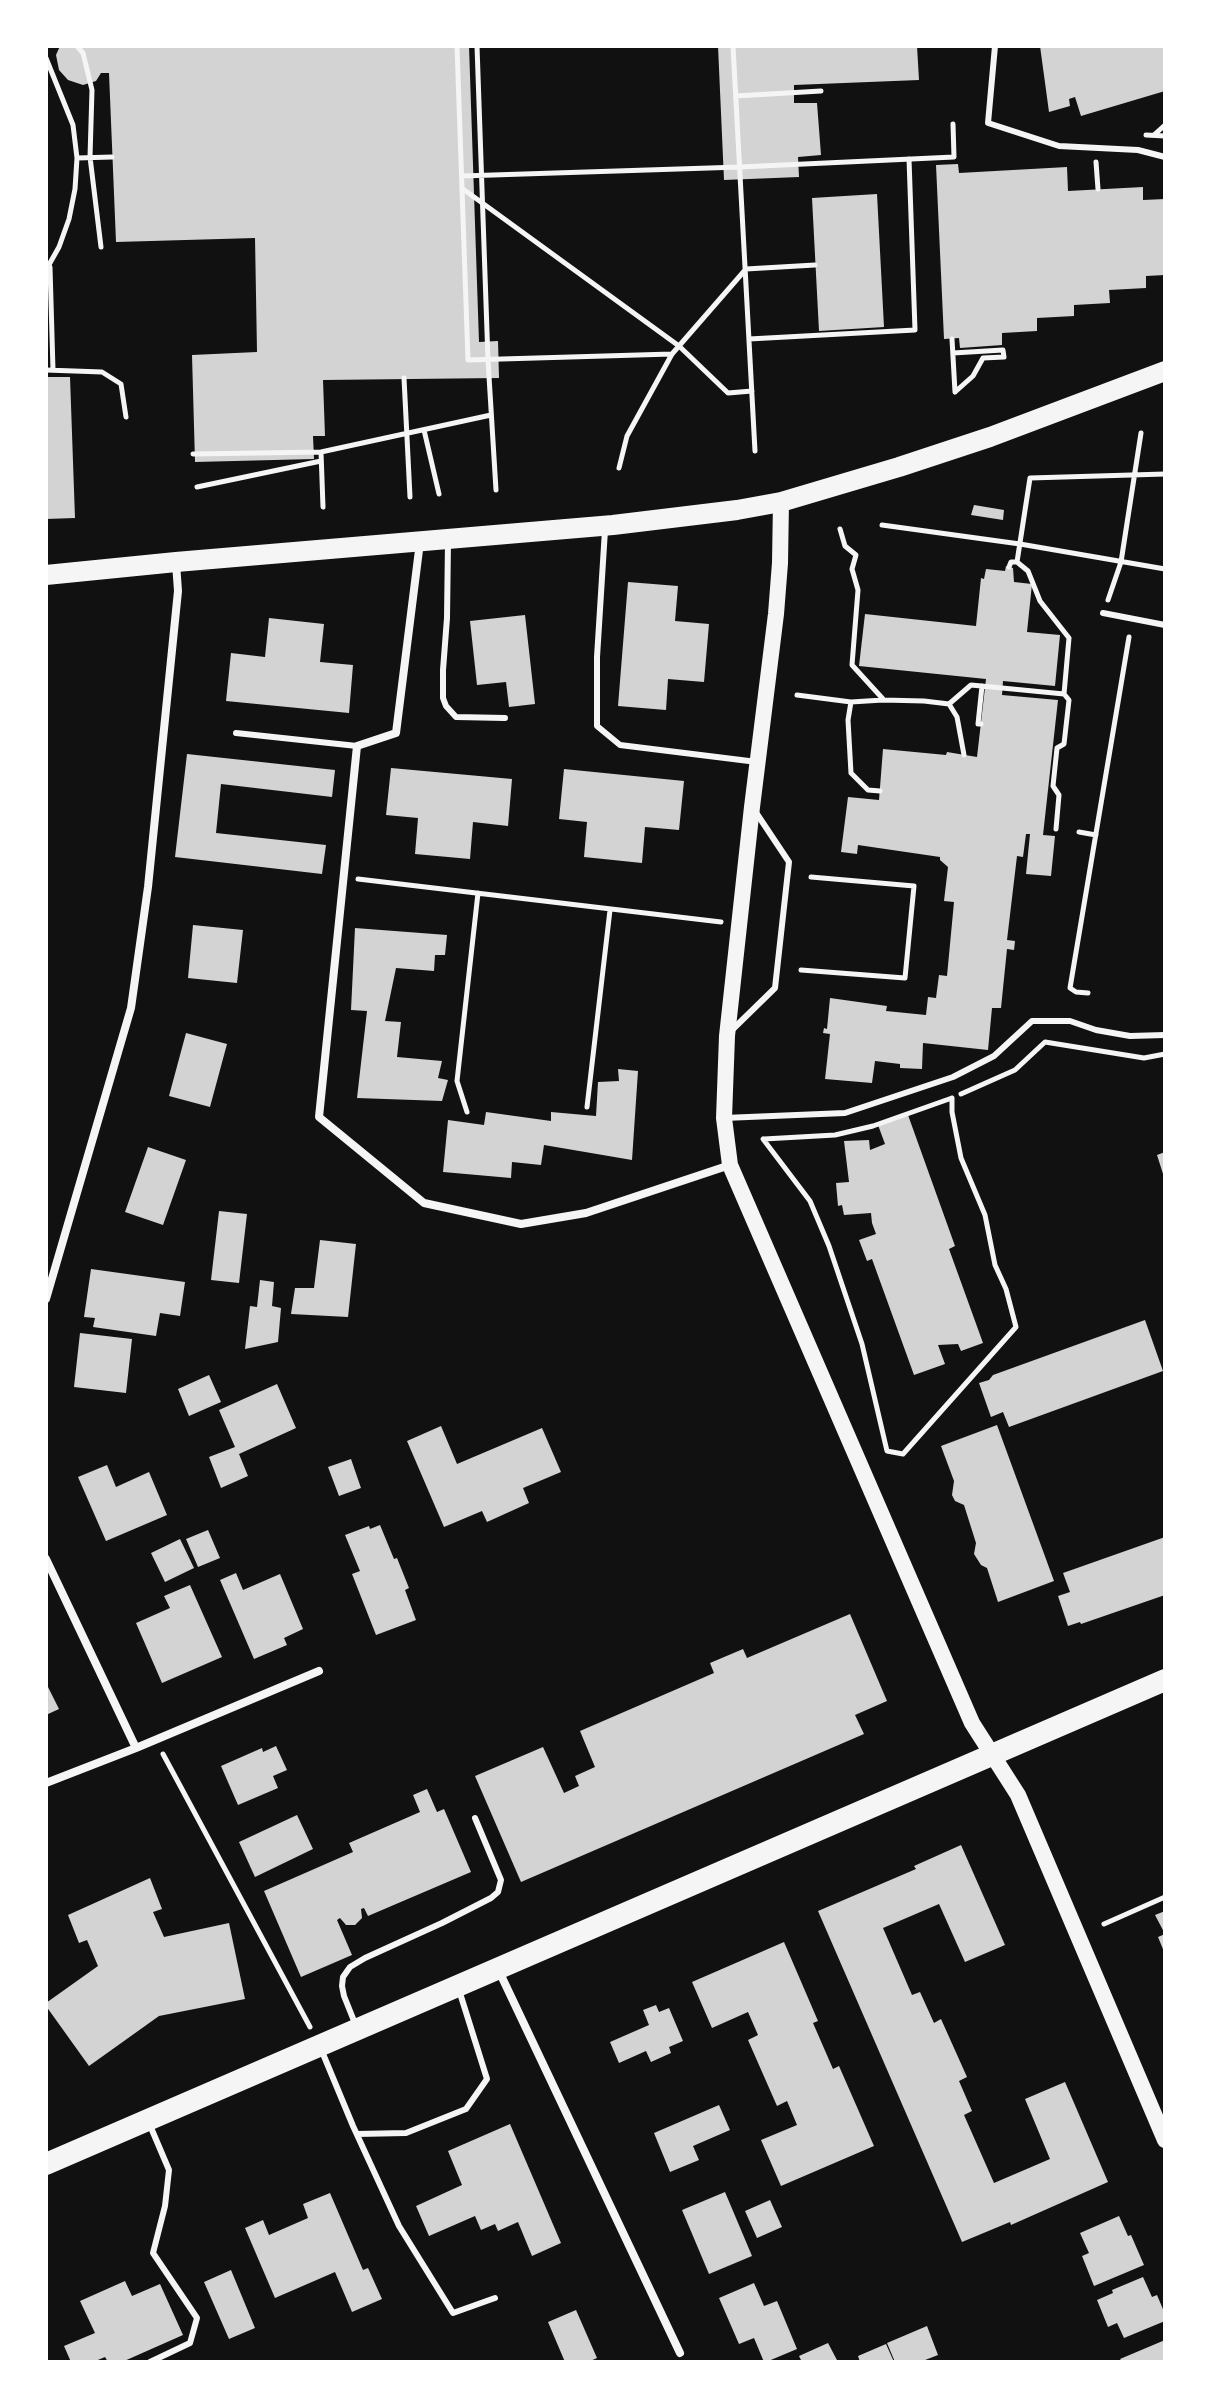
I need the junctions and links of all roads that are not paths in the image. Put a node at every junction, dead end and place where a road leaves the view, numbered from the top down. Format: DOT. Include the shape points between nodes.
graph roads {
  1 [pos="995,46"];
  2 [pos="1165,157"];
  3 [pos="1165,371"];
  4 [pos="781,502"];
  5 [pos="605,526"];
  6 [pos="447,539"];
  7 [pos="420,541"];
  8 [pos="176,562"];
  9 [pos="46,575"];
  10 [pos="1103,613"];
  11 [pos="1165,625"];
  12 [pos="505,718"];
  13 [pos="236,733"];
  14 [pos="357,746"];
  15 [pos="757,762"];
  16 [pos="752,807"];
  17 [pos="1165,1035"];
  18 [pos="727,1036"];
  19 [pos="724,1118"];
  20 [pos="730,1165"];
  21 [pos="46,1299"];
  22 [pos="46,1559"];
  23 [pos="319,1671"];
  24 [pos="1165,1680"];
  25 [pos="136,1748"];
  26 [pos="992,1754"];
  27 [pos="46,1783"];
  28 [pos="475,1818"];
  29 [pos="498,1968"];
  30 [pos="458,1986"];
  31 [pos="358,2029"];
  32 [pos="319,2046"];
  33 [pos="148,2120"];
  34 [pos="357,2134"];
  35 [pos="1165,2140"];
  36 [pos="46,2164"];
  37 [pos="495,2298"];
  38 [pos="680,2353"];
  39 [pos="150,2362"];
  1 -- 2 [label="lane" via="988,123 1059,146 1138,150"];
  3 -- 4 [label="main road" via="990,437"];
  4 -- 5 [label="main road"];
  4 -- 15 [label="main road" via="776,614"];
  5 -- 6 [label="main road"];
  5 -- 15 [label="lane" via="597,726 620,745"];
  6 -- 7 [label="main road"];
  6 -- 12 [label="lane" via="443,698 456,717"];
  7 -- 8 [label="main road"];
  7 -- 14 [label="street" via="396,733"];
  8 -- 9 [label="main road"];
  8 -- 21 [label="street" via="178,591 131,1008"];
  10 -- 11 [label="lane"];
  13 -- 14 [label="lane"];
  14 -- 20 [label="street" via="319,1117 424,1203 521,1224 586,1213"];
  15 -- 16 [label="main road"];
  16 -- 18 [label="main road"];
  16 -- 18 [label="lane" via="789,862 775,988"];
  17 -- 19 [label="lane" via="1130,1036 1070,1021 1032,1021 994,1056 953,1077 845,1113"];
  18 -- 19 [label="main road"];
  19 -- 20 [label="main road"];
  20 -- 26 [label="main road" via="972,1723"];
  22 -- 25 [label="street"];
  23 -- 25 [label="street"];
  24 -- 26 [label="highway"];
  25 -- 27 [label="street"];
  26 -- 29 [label="highway"];
  26 -- 35 [label="main road" via="1018,1795"];
  28 -- 31 [label="lane" via="501,1880 498,1892 350,1967 342,1986"];
  29 -- 30 [label="highway"];
  29 -- 38 [label="street"];
  30 -- 31 [label="highway"];
  30 -- 34 [label="lane" via="487,2079 466,2109 406,2133"];
  31 -- 32 [label="highway"];
  32 -- 33 [label="highway"];
  32 -- 34 [label="lane"];
  33 -- 36 [label="highway"];
  33 -- 39 [label="lane" via="169,2170 153,2253 197,2318 190,2343"];
  34 -- 37 [label="lane" via="399,2226 453,2313"];
}
